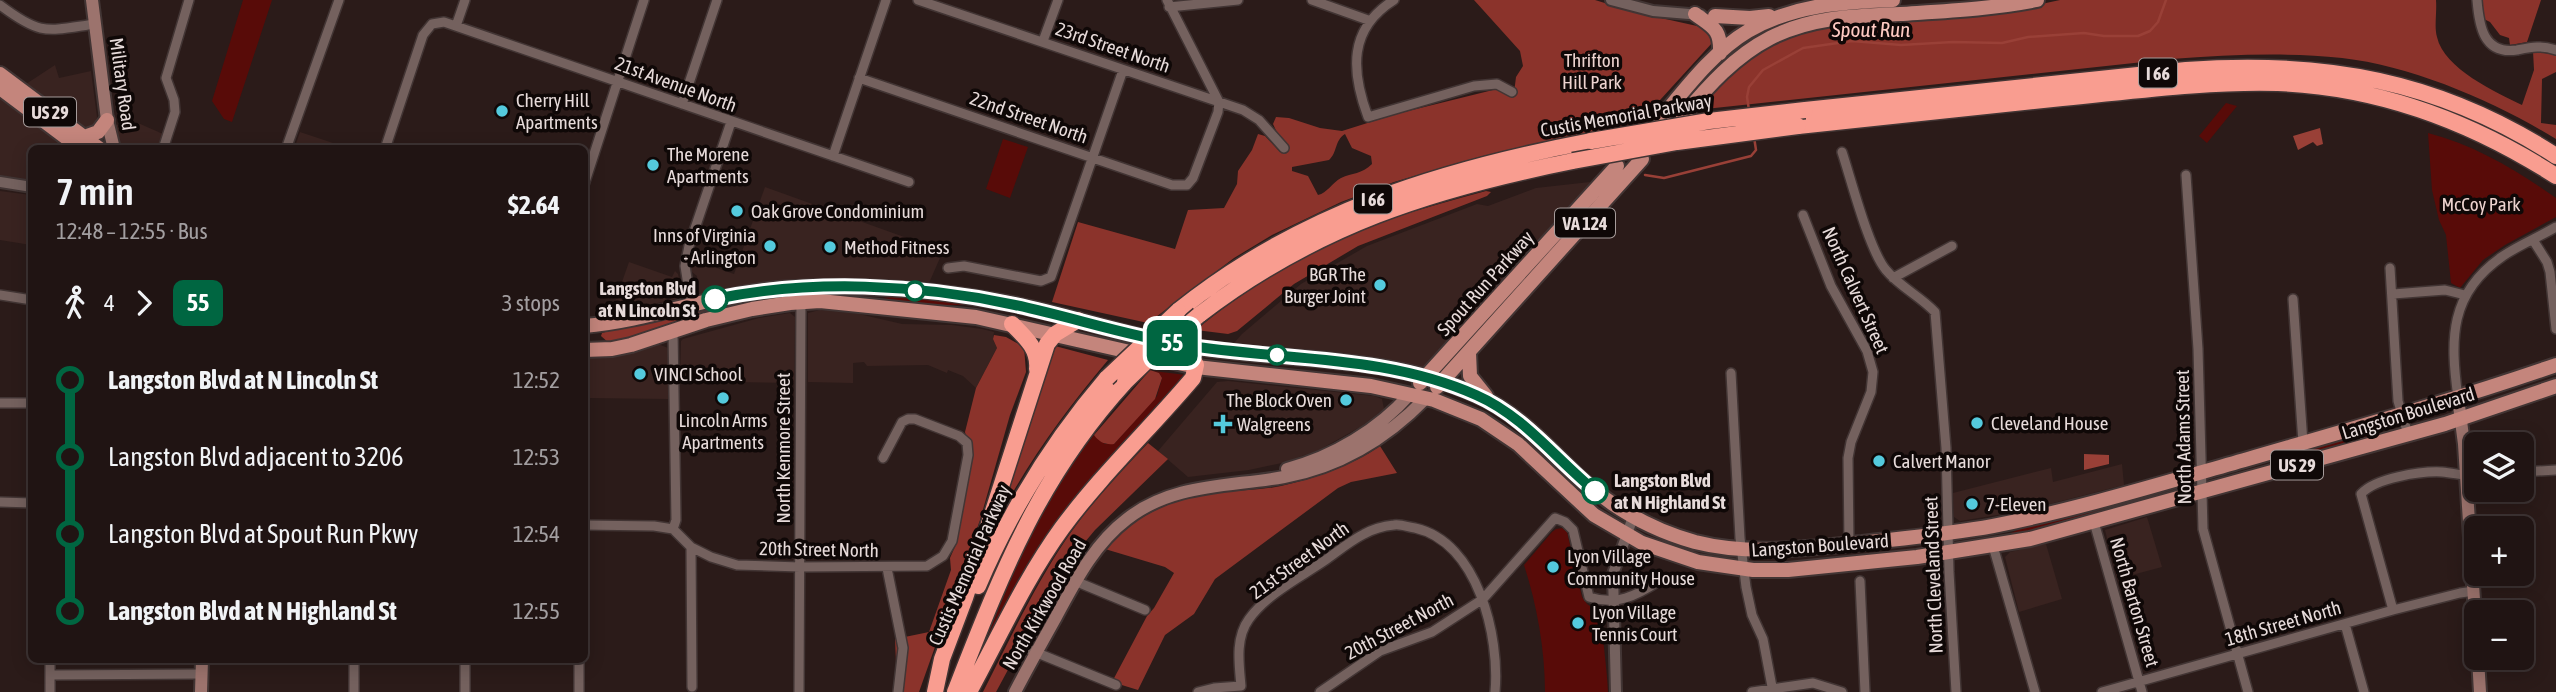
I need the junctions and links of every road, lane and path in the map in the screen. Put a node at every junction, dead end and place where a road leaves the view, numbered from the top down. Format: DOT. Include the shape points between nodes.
graph roads {
  1 [pos="92,0"];
  2 [pos="189,0"];
  3 [pos="339,0"];
  4 [pos="465,0"];
  5 [pos="645,0"];
  6 [pos="886,0"];
  7 [pos="918,0"];
  8 [pos="1058,0"];
  9 [pos="1238,0"];
  10 [pos="1312,0"];
  11 [pos="1394,0"];
  12 [pos="1611,0"];
  13 [pos="1893,0"];
  14 [pos="2037,0"];
  15 [pos="2477,0"];
  16 [pos="713,1"];
  17 [pos="1168,4"];
  18 [pos="0,5"];
  19 [pos="1788,13"];
  20 [pos="1695,14"];
  21 [pos="1715,16"];
  22 [pos="1368,20"];
  23 [pos="1815,20"];
  24 [pos="95,24"];
  25 [pos="456,26"];
  26 [pos="1745,33"];
  27 [pos="1043,41"];
  28 [pos="2556,50"];
  29 [pos="1720,53"];
  30 [pos="1123,70"];
  31 [pos="0,74"];
  32 [pos="859,78"];
  33 [pos="618,82"];
  34 [pos="1712,82"];
  35 [pos="0,88"];
  36 [pos="1512,92"];
  37 [pos="1219,102"];
  38 [pos="682,104"];
  39 [pos="1683,116"];
  40 [pos="1661,118"];
  41 [pos="107,120"];
  42 [pos="731,122"];
  43 [pos="83,143"];
  44 [pos="113,145"];
  45 [pos="164,145"];
  46 [pos="287,145"];
  47 [pos="386,145"];
  48 [pos="1284,148"];
  49 [pos="2516,151"];
  50 [pos="1842,152"];
  51 [pos="832,156"];
  52 [pos="2556,156"];
  53 [pos="1092,157"];
  54 [pos="1642,159"];
  55 [pos="1617,166"];
  56 [pos="588,173"];
  57 [pos="2186,175"];
  58 [pos="2556,176"];
  59 [pos="0,182"];
  60 [pos="909,182"];
  61 [pos="2556,184"];
  62 [pos="28,186"];
  63 [pos="1803,215"];
  64 [pos="2556,227"];
  65 [pos="2533,240"];
  66 [pos="1952,246"];
  67 [pos="948,268"];
  68 [pos="2390,268"];
  69 [pos="1893,278"];
  70 [pos="2393,294"];
  71 [pos="0,295"];
  72 [pos="801,295"];
  73 [pos="2465,295"];
  74 [pos="28,299"];
  75 [pos="2293,299"];
  76 [pos="998,302"];
  77 [pos="691,304"];
  78 [pos="988,319"];
  79 [pos="1078,320"];
  80 [pos="1012,324"];
  81 [pos="588,325"];
  82 [pos="2556,329"];
  83 [pos="673,331"];
  84 [pos="1055,334"];
  85 [pos="1185,345"];
  86 [pos="588,350"];
  87 [pos="1469,352"];
  88 [pos="2556,365"];
  89 [pos="1196,367"];
  90 [pos="1731,373"];
  91 [pos="1425,377"];
  92 [pos="1035,379"];
  93 [pos="1441,382"];
  94 [pos="2556,386"];
  95 [pos="1410,394"];
  96 [pos="1426,398"];
  97 [pos="2458,398"];
  98 [pos="0,403"];
  99 [pos="28,403"];
  100 [pos="1495,404"];
  101 [pos="2402,415"];
  102 [pos="2460,419"];
  103 [pos="2408,434"];
  104 [pos="2464,440"];
  105 [pos="2303,443"];
  106 [pos="883,458"];
  107 [pos="2556,470"];
  108 [pos="2534,471"];
  109 [pos="2202,472"];
  110 [pos="2464,475"];
  111 [pos="2202,492"];
  112 [pos="0,502"];
  113 [pos="2472,502"];
  114 [pos="28,503"];
  115 [pos="1633,517"];
  116 [pos="2094,522"];
  117 [pos="588,524"];
  118 [pos="673,529"];
  119 [pos="1948,533"];
  120 [pos="1628,536"];
  121 [pos="1849,544"];
  122 [pos="1993,546"];
  123 [pos="691,547"];
  124 [pos="1741,550"];
  125 [pos="1948,553"];
  126 [pos="800,568"];
  127 [pos="887,568"];
  128 [pos="1743,570"];
  129 [pos="1073,580"];
  130 [pos="1860,581"];
  131 [pos="1659,582"];
  132 [pos="2474,592"];
  133 [pos="1483,599"];
  134 [pos="2474,600"];
  135 [pos="1613,601"];
  136 [pos="1144,610"];
  137 [pos="2393,610"];
  138 [pos="2345,624"];
  139 [pos="1033,651"];
  140 [pos="2237,654"];
  141 [pos="50,663"];
  142 [pos="202,663"];
  143 [pos="354,663"];
  144 [pos="465,663"];
  145 [pos="579,663"];
  146 [pos="2479,670"];
  147 [pos="201,674"];
  148 [pos="50,675"];
  149 [pos="2139,682"];
  150 [pos="1116,685"];
  151 [pos="692,687"];
  152 [pos="1244,689"];
  153 [pos="1773,690"];
  154 [pos="50,692"];
  155 [pos="201,692"];
  156 [pos="354,692"];
  157 [pos="465,692"];
  158 [pos="579,692"];
  159 [pos="799,692"];
  160 [pos="898,692"];
  161 [pos="935,692"];
  162 [pos="955,692"];
  163 [pos="969,692"];
  164 [pos="1007,692"];
  165 [pos="1015,692"];
  166 [pos="1198,692"];
  167 [pos="1320,692"];
  168 [pos="1495,692"];
  169 [pos="1616,692"];
  170 [pos="1752,692"];
  171 [pos="1842,692"];
  172 [pos="1865,692"];
  173 [pos="1956,692"];
  174 [pos="2035,692"];
  175 [pos="2102,692"];
  176 [pos="2142,692"];
  177 [pos="2248,692"];
  178 [pos="2364,692"];
  179 [pos="2480,692"];
  1 -- 24 [label="main road, Military Road"];
  2 -- 45 [label="street" via="166,78 175,112"];
  3 -- 46 [label="street"];
  4 -- 25 [label="street"];
  5 -- 33 [label="street"];
  6 -- 32 [label="street"];
  7 -- 27 [label="street, 23rd Street North"];
  8 -- 27 [label="street"];
  9 -- 17 [label="street"];
  10 -- 22 [label="street"];
  11 -- 22 [label="street"];
  12 -- 20 [label="street" via="1653,11"];
  13 -- 19 [label="main road"];
  14 -- 23 [label="main road"];
  15 -- 28 [label="street" via="2483,36 2493,44 2505,50 2536,46"];
  16 -- 38 [label="street"];
  17 -- 37 [label="street"];
  18 -- 24 [label="street, Military Road" via="39,29"];
  19 -- 21 [label="main road" via="1753,18"];
  19 -- 26 [label="main road"];
  20 -- 21 [label="street"];
  20 -- 29 [label="main road" via="1717,32"];
  21 -- 26 [label="street"];
  22 -- 36 [label="street" via="1356,63 1368,117 1474,86 1497,84"];
  23 -- 26 [label="main road" via="1764,34"];
  23 -- 34 [label="main road" via="1761,43"];
  24 -- 41 [label="main road, Military Road"];
  25 -- 33 [label="street, 21st Avenue North"];
  25 -- 47 [label="street, 21st Avenue North" via="432,24 424,35"];
  26 -- 29 [label="main road"];
  26 -- 34 [label="main road" via="1742,47"];
  27 -- 30 [label="street, 23rd Street North"];
  29 -- 40 [label="main road"];
  30 -- 37 [label="street, 23rd Street North"];
  30 -- 53 [label="street"];
  31 -- 43 [label="main road, US 29"];
  32 -- 51 [label="street"];
  32 -- 53 [label="street, 22nd Street North"];
  33 -- 38 [label="street, 21st Avenue North"];
  33 -- 56 [label="street"];
  34 -- 39 [label="main road"];
  35 -- 43 [label="main road, US 29"];
  37 -- 48 [label="street, 23rd Street North" via="1259,120"];
  37 -- 53 [label="street, 22nd Street North" via="1188,185 1172,185"];
  38 -- 42 [label="street, 21st Avenue North"];
  41 -- 43 [label="main road"];
  41 -- 44 [label="main road, Military Road"];
  42 -- 51 [label="street, 21st Avenue North"];
  42 -- 77 [label="street" via="689,246 685,266"];
  49 -- 58 [label="highway, Custis Memorial Parkway / I 66"];
  49 -- 61 [label="highway"];
  49 -- 162 [label="highway, Custis Memorial Parkway / I 66, bridge" via="2458,122 2395,101 2338,89 2280,83 2169,87 1687,140 1447,191 1355,223 1275,262 1199,315 1125,382 1083,431 1046,486 1005,566"];
  50 -- 69 [label="street, North Cleveland Street" via="1872,243"];
  51 -- 60 [label="street, 21st Avenue North"];
  52 -- 161 [label="highway, Custis Memorial Parkway / I 66, bridge" via="2503,125 2428,93 2357,76 2245,66 1699,122 1591,141 1395,191 1272,246 1215,282 1107,378 1066,427 1018,503"];
  53 -- 67 [label="street" via="1054,273 1046,280 964,266"];
  54 -- 87 [label="main road, Spout Run Parkway / VA 124"];
  55 -- 91 [label="main road, Spout Run Parkway / VA 124"];
  57 -- 109 [label="street, North Adams Street"];
  59 -- 62 [label="street"];
  63 -- 121 [label="street, North Calvert Street" via="1873,372 1871,392 1848,458"];
  64 -- 65 [label="street"];
  65 -- 73 [label="street" via="2504,255"];
  65 -- 82 [label="street" via="2550,272"];
  66 -- 69 [label="street"];
  68 -- 70 [label="street"];
  69 -- 119 [label="street, North Cleveland Street" via="1935,312"];
  70 -- 73 [label="street" via="2445,290"];
  70 -- 101 [label="street"];
  71 -- 74 [label="street"];
  72 -- 76 [label="main road, Langston Boulevard / US 29" via="847,287"];
  72 -- 77 [label="main road, Langston Boulevard / US 29" via="746,293"];
  72 -- 78 [label="main road, Langston Boulevard / US 29"];
  72 -- 83 [label="main road, Langston Boulevard / US 29"];
  72 -- 126 [label="street, North Kenmore Street"];
  73 -- 97 [label="street" via="2453,332"];
  75 -- 105 [label="street"];
  76 -- 78 [label="main road"];
  76 -- 79 [label="main road, Langston Boulevard / US 29"];
  77 -- 81 [label="main road, Langston Boulevard / US 29"];
  78 -- 80 [label="main road, Langston Boulevard / US 29"];
  79 -- 84 [label="highway"];
  79 -- 85 [label="main road, Langston Boulevard / US 29"];
  80 -- 84 [label="main road, Langston Boulevard / US 29"];
  80 -- 92 [label="highway" via="1038,359"];
  83 -- 86 [label="main road, Langston Boulevard / US 29" via="631,345"];
  83 -- 118 [label="street"];
  84 -- 89 [label="main road, Langston Boulevard / US 29"];
  84 -- 92 [label="highway" via="1048,341"];
  85 -- 89 [label="highway"];
  85 -- 91 [label="main road, Langston Boulevard / US 29" via="1348,362"];
  87 -- 93 [label="main road, Spout Run Parkway / VA 124"];
  87 -- 100 [label="main road" via="1472,379"];
  88 -- 97 [label="main road, Langston Boulevard / US 29"];
  89 -- 95 [label="main road, Langston Boulevard / US 29" via="1357,383"];
  89 -- 163 [label="highway" via="1192,380 1060,531"];
  90 -- 124 [label="street"];
  91 -- 93 [label="main road, Langston Boulevard / US 29"];
  91 -- 95 [label="main road, Spout Run Parkway / VA 124"];
  92 -- 161 [label="highway"];
  93 -- 96 [label="main road, North Kirkwood Road / VA 124"];
  93 -- 100 [label="main road, Langston Boulevard / US 29"];
  94 -- 102 [label="main road, Langston Boulevard / US 29"];
  95 -- 96 [label="main road, Langston Boulevard / US 29"];
  95 -- 129 [label="main road, North Kirkwood Road" via="1369,430 1316,460 1270,472 1193,482 1148,497 1107,526 1081,558"];
  96 -- 120 [label="main road, Langston Boulevard / US 29" via="1469,413 1500,431 1582,506"];
  96 -- 129 [label="main road, North Kirkwood Road" via="1379,438 1329,464 1286,477 1187,491 1149,504 1109,534"];
  97 -- 101 [label="main road, Langston Boulevard / US 29"];
  97 -- 102 [label="main road"];
  98 -- 99 [label="street"];
  100 -- 115 [label="main road, Langston Boulevard / US 29" via="1601,496"];
  101 -- 103 [label="street"];
  101 -- 105 [label="main road, Langston Boulevard / US 29"];
  102 -- 103 [label="main road, Langston Boulevard / US 29"];
  102 -- 104 [label="main road"];
  103 -- 111 [label="main road, Langston Boulevard / US 29"];
  105 -- 109 [label="main road, Langston Boulevard / US 29"];
  106 -- 127 [label="street, 20th Street North" via="908,419 967,443 952,541 943,556 928,566"];
  107 -- 108 [label="street"];
  109 -- 111 [label="street, North Adams Street"];
  109 -- 119 [label="main road, Langston Boulevard / US 29" via="2052,513"];
  110 -- 137 [label="street" via="2412,474 2367,487 2361,494"];
  111 -- 116 [label="main road, Langston Boulevard / US 29"];
  111 -- 140 [label="street, North Adams Street" via="2206,542"];
  112 -- 114 [label="street"];
  113 -- 132 [label="main road"];
  115 -- 120 [label="street"];
  115 -- 124 [label="main road, Langston Boulevard / US 29" via="1685,539"];
  116 -- 122 [label="main road, Langston Boulevard / US 29"];
  116 -- 149 [label="street, North Barton Street"];
  117 -- 118 [label="street"];
  118 -- 123 [label="street, 20th Street North"];
  119 -- 121 [label="main road, Langston Boulevard / US 29"];
  119 -- 125 [label="street, North Cleveland Street"];
  120 -- 128 [label="main road, Langston Boulevard / US 29" via="1687,559"];
  120 -- 135 [label="street" via="1614,565"];
  121 -- 124 [label="main road, Langston Boulevard / US 29"];
  122 -- 125 [label="main road, Langston Boulevard / US 29"];
  122 -- 174 [label="street"];
  123 -- 126 [label="street, 20th Street North" via="737,565"];
  123 -- 151 [label="street"];
  124 -- 128 [label="street"];
  125 -- 128 [label="main road, Langston Boulevard / US 29"];
  125 -- 173 [label="street, North Cleveland Street"];
  126 -- 127 [label="street, 20th Street North"];
  126 -- 159 [label="street, North Kenmore Street"];
  127 -- 160 [label="street" via="903,649"];
  128 -- 153 [label="street"];
  129 -- 136 [label="street"];
  129 -- 139 [label="main road, North Kirkwood Road"];
  130 -- 172 [label="street"];
  131 -- 135 [label="street" via="1642,593"];
  132 -- 134 [label="main road"];
  132 -- 137 [label="street, 18th Street North"];
  133 -- 135 [label="street, 20th Street North" via="1555,518 1573,530 1589,597"];
  133 -- 152 [label="street, 21st Street North" via="1464,562 1443,540 1396,524 1364,534 1272,596 1248,620 1238,659"];
  133 -- 167 [label="street, 20th Street North" via="1432,632 1380,651"];
  133 -- 168 [label="street" via="1494,647"];
  135 -- 169 [label="street"];
  137 -- 138 [label="street, 18th Street North"];
  138 -- 140 [label="street, 18th Street North"];
  138 -- 178 [label="street"];
  139 -- 150 [label="street"];
  139 -- 164 [label="main road, North Kirkwood Road"];
  139 -- 165 [label="main road, North Kirkwood Road"];
  140 -- 149 [label="street, 18th Street North"];
  140 -- 177 [label="street, North Adams Street"];
  141 -- 148 [label="street"];
  142 -- 147 [label="main road"];
  143 -- 156 [label="street"];
  144 -- 157 [label="street"];
  145 -- 158 [label="street"];
  146 -- 179 [label="main road"];
  147 -- 148 [label="street"];
  147 -- 155 [label="main road"];
  148 -- 154 [label="street"];
  149 -- 175 [label="street, 18th Street North"];
  149 -- 176 [label="street, North Barton Street"];
  152 -- 166 [label="street"];
  153 -- 170 [label="street"];
  153 -- 171 [label="street" via="1813,683"];
}
